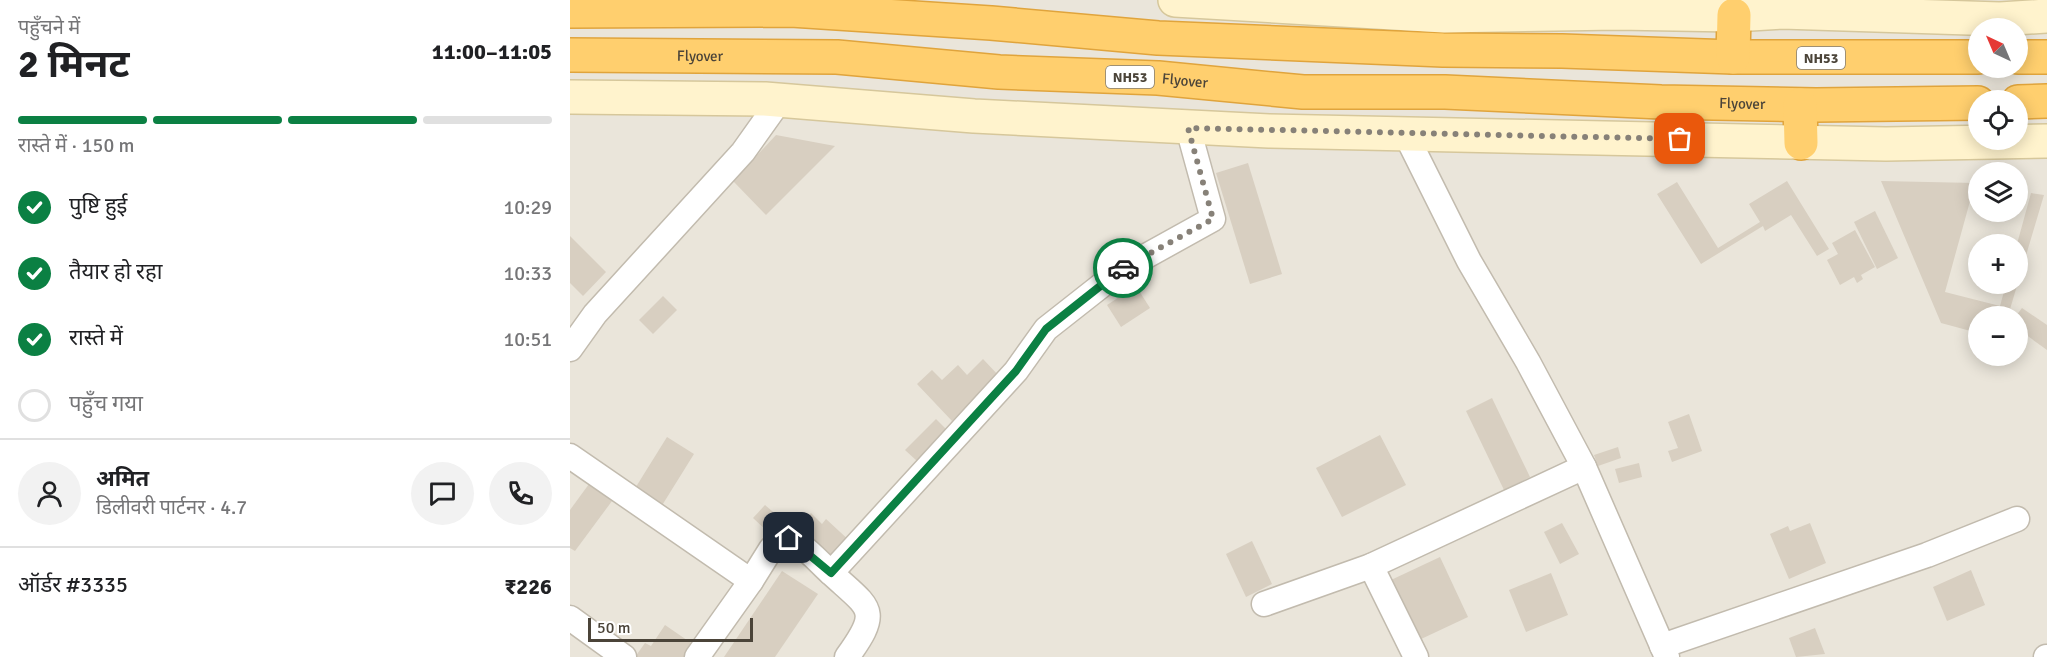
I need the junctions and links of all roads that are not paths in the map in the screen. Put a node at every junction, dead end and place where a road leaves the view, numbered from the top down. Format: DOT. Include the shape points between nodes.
graph roads {
  1 [pos="1175,0"];
  2 [pos="1368,5"];
  3 [pos="1781,6"];
  4 [pos="1524,7"];
  5 [pos="570,10"];
  6 [pos="1734,15"];
  7 [pos="2047,16"];
  8 [pos="570,55"];
  9 [pos="1733,57"];
  10 [pos="1968,57"];
  11 [pos="2028,57"];
  12 [pos="2047,57"];
  13 [pos="570,97"];
  14 [pos="780,100"];
  15 [pos="2047,101"];
  16 [pos="2028,102"];
  17 [pos="1968,103"];
  18 [pos="1800,105"];
  19 [pos="1188,128"];
  20 [pos="1405,133"];
  21 [pos="2047,141"];
  22 [pos="1801,142"];
  23 [pos="570,349"];
  24 [pos="570,456"];
  25 [pos="1584,467"];
  26 [pos="2017,519"];
  27 [pos="1371,566"];
  28 [pos="831,573"];
  29 [pos="751,581"];
  30 [pos="1264,604"];
  31 [pos="570,618"];
  32 [pos="1664,652"];
  33 [pos="624,657"];
  34 [pos="697,657"];
  35 [pos="847,657"];
  36 [pos="1416,657"];
  1 -- 2 [label="street"];
  2 -- 4 [label="street" via="1444,16"];
  3 -- 6 [label="street"];
  3 -- 7 [label="street" via="2000,19"];
  4 -- 6 [label="street"];
  5 -- 9 [label="highway, NH53" via="790,10 1158,38"];
  6 -- 9 [label="highway"];
  8 -- 18 [label="highway, Flyover / NH53" via="837,57 999,72 1158,78 1303,92 1456,93"];
  9 -- 10 [label="highway, NH53"];
  11 -- 12 [label="highway"];
  13 -- 14 [label="street"];
  14 -- 19 [label="street"];
  14 -- 23 [label="street" via="743,152 595,314"];
  15 -- 16 [label="highway"];
  17 -- 18 [label="highway, NH53"];
  18 -- 22 [label="highway"];
  19 -- 20 [label="street"];
  19 -- 28 [label="street" via="1213,219 1121,270 1046,329 1016,371"];
  20 -- 22 [label="street"];
  20 -- 25 [label="street" via="1469,261"];
  21 -- 22 [label="street"];
  24 -- 29 [label="street"];
  25 -- 27 [label="street"];
  25 -- 32 [label="street"];
  26 -- 32 [label="street"];
  27 -- 30 [label="street"];
  27 -- 36 [label="street"];
  28 -- 29 [label="street" via="796,542 781,538"];
  28 -- 35 [label="street" via="866,605 869,615 863,634"];
  29 -- 34 [label="street"];
  31 -- 33 [label="street"];
}
